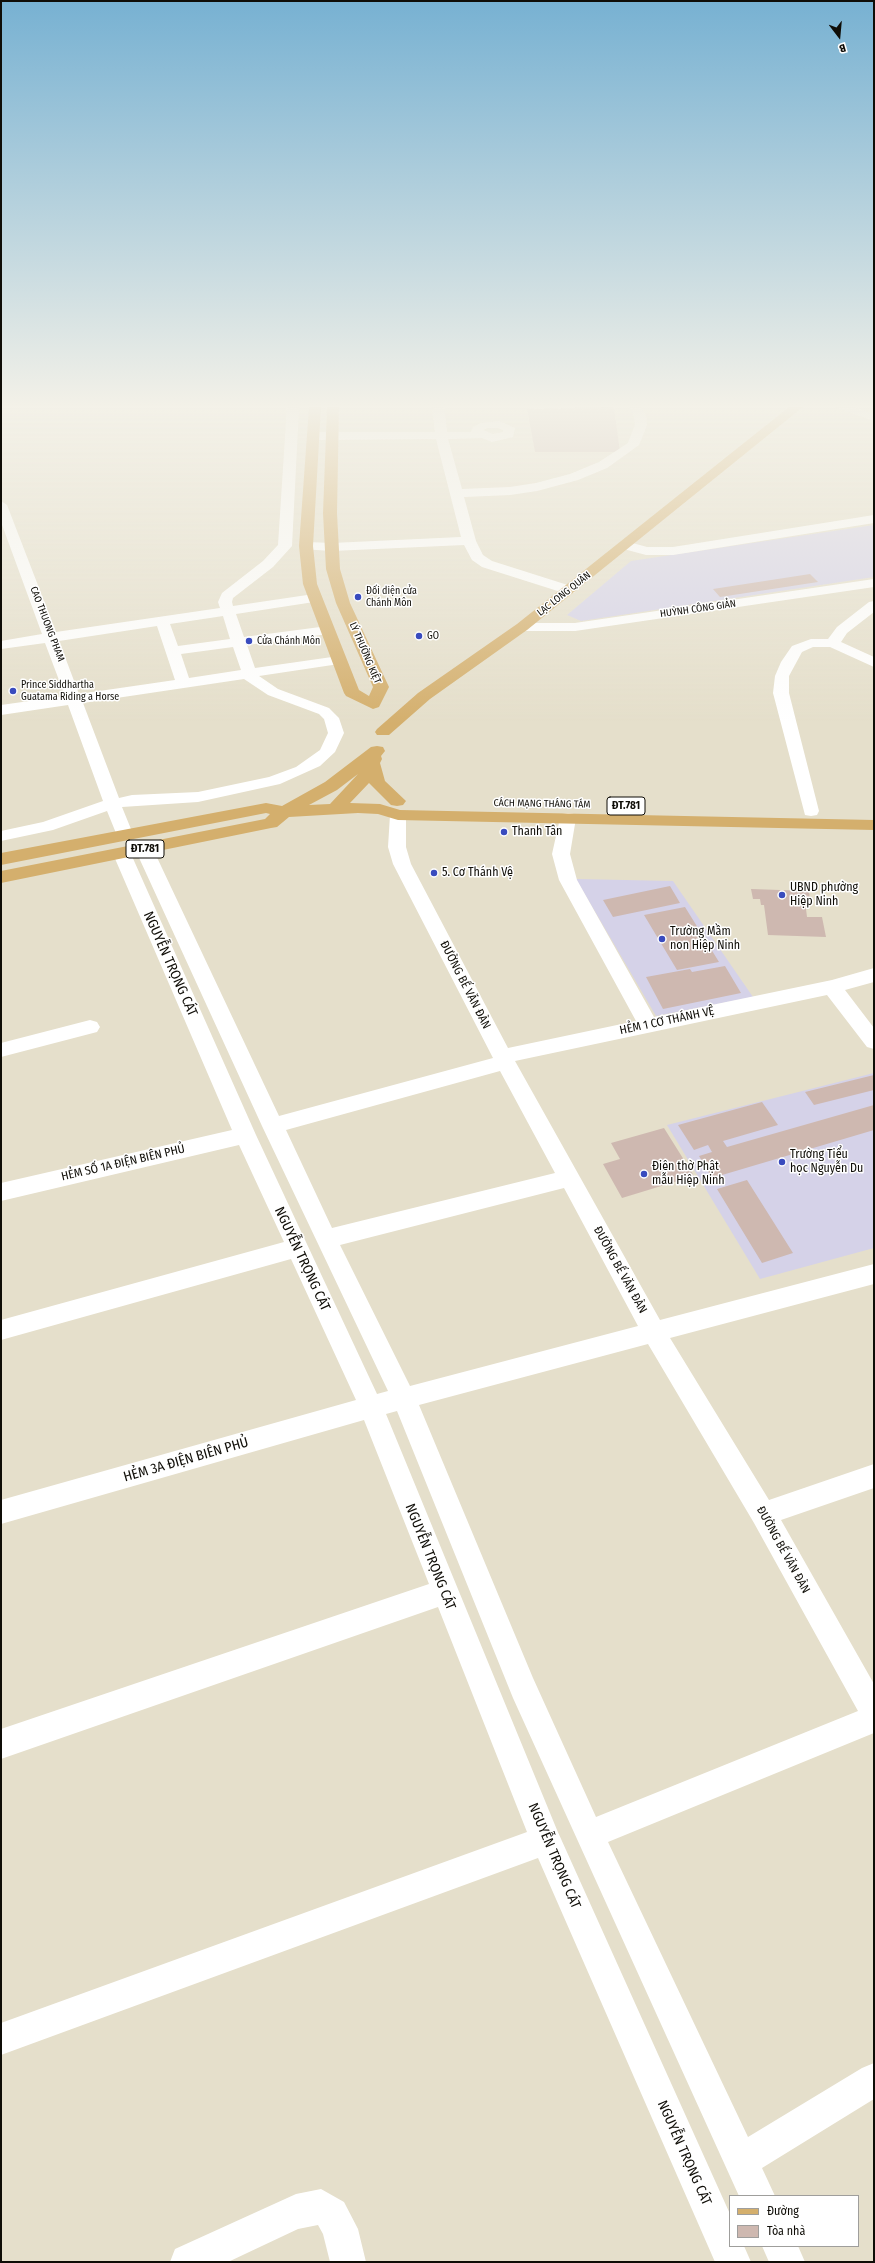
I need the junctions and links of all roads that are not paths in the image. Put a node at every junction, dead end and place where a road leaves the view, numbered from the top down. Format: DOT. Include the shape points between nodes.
graph roads {
  1 [pos="4,513"];
  2 [pos="287,513"];
  3 [pos="308,513"];
  4 [pos="330,513"];
  5 [pos="461,513"];
  6 [pos="666,513"];
  7 [pos="874,519"];
  8 [pos="468,541"];
  9 [pos="306,546"];
  10 [pos="625,546"];
  11 [pos="332,547"];
  12 [pos="874,583"];
  13 [pos="569,590"];
  14 [pos="314,598"];
  15 [pos="874,605"];
  16 [pos="228,611"];
  17 [pos="162,620"];
  18 [pos="522,627"];
  19 [pos="328,630"];
  20 [pos="52,638"];
  21 [pos="239,642"];
  22 [pos="832,643"];
  23 [pos="1,645"];
  24 [pos="172,651"];
  25 [pos="339,660"];
  26 [pos="874,663"];
  27 [pos="250,673"];
  28 [pos="183,682"];
  29 [pos="74,699"];
  30 [pos="373,704"];
  31 [pos="1,710"];
  32 [pos="383,732"];
  33 [pos="374,758"];
  34 [pos="113,804"];
  35 [pos="336,808"];
  36 [pos="392,809"];
  37 [pos="811,811"];
  38 [pos="284,812"];
  39 [pos="874,812"];
  40 [pos="568,818"];
  41 [pos="874,825"];
  42 [pos="1,836"];
  43 [pos="130,847"];
  44 [pos="9,857"];
  45 [pos="22,873"];
  46 [pos="1,877"];
  47 [pos="874,974"];
  48 [pos="832,987"];
  49 [pos="648,1025"];
  50 [pos="90,1027"];
  51 [pos="874,1042"];
  52 [pos="1,1050"];
  53 [pos="504,1059"];
  54 [pos="272,1126"];
  55 [pos="244,1135"];
  56 [pos="569,1178"];
  57 [pos="1,1192"];
  58 [pos="326,1239"];
  59 [pos="297,1248"];
  60 [pos="874,1274"];
  61 [pos="1,1330"];
  62 [pos="654,1332"];
  63 [pos="404,1398"];
  64 [pos="371,1407"];
  65 [pos="874,1476"];
  66 [pos="1,1512"];
  67 [pos="763,1514"];
  68 [pos="444,1592"];
  69 [pos="874,1712"];
  70 [pos="874,1719"];
  71 [pos="1,1744"];
  72 [pos="589,1835"];
  73 [pos="546,1840"];
  74 [pos="1,2039"];
  75 [pos="874,2080"];
  76 [pos="741,2161"];
  77 [pos="757,2195"];
  78 [pos="780,2247"];
  79 [pos="188,2262"];
  80 [pos="348,2262"];
  81 [pos="733,2262"];
  82 [pos="788,2262"];
  1 -- 20 [label="street, CAO THUONG PHAM"];
  2 -- 16 [label="street" via="285,546 268,564 227,596 225,602"];
  3 -- 9 [label="main road, LÝ THƯỜNG KIỆT"];
  4 -- 11 [label="main road, LÝ THƯỜNG KIỆT"];
  5 -- 8 [label="street"];
  6 -- 10 [label="main road, LẠC LONG QUÂN"];
  7 -- 10 [label="street" via="673,551 646,551"];
  8 -- 11 [label="street"];
  8 -- 13 [label="street" via="477,557 487,564"];
  9 -- 11 [label="street"];
  9 -- 14 [label="main road, LÝ THƯỜNG KIỆT" via="307,571"];
  10 -- 13 [label="main road, LẠC LONG QUÂN"];
  11 -- 30 [label="main road, LÝ THƯỜNG KIỆT" via="337,586 381,687"];
  12 -- 18 [label="street, HUỲNH CÔNG GIẢN" via="575,627"];
  13 -- 18 [label="main road, LẠC LONG QUÂN"];
  14 -- 16 [label="street"];
  14 -- 19 [label="main road, LÝ THƯỜNG KIỆT"];
  15 -- 22 [label="street" via="842,630"];
  16 -- 17 [label="street"];
  16 -- 21 [label="street"];
  17 -- 20 [label="street"];
  17 -- 24 [label="street"];
  18 -- 32 [label="main road, LẠC LONG QUÂN" via="424,696"];
  19 -- 21 [label="street"];
  19 -- 25 [label="main road, LÝ THƯỜNG KIỆT"];
  20 -- 23 [label="street"];
  20 -- 29 [label="street, CAO THUONG PHAM"];
  21 -- 24 [label="street"];
  21 -- 27 [label="street"];
  22 -- 26 [label="street"];
  22 -- 37 [label="street" via="811,643 797,649 782,676 781,693"];
  24 -- 28 [label="street"];
  25 -- 27 [label="street"];
  25 -- 30 [label="main road, LÝ THƯỜNG KIỆT" via="352,692"];
  27 -- 28 [label="street"];
  27 -- 34 [label="street" via="258,684 309,704 324,711 331,718 336,733 327,752 302,770 274,781 198,797 132,800"];
  28 -- 29 [label="street"];
  29 -- 31 [label="street"];
  29 -- 34 [label="street, CAO THUONG PHAM"];
  30 -- 32 [label="main road" via="381,717"];
  32 -- 33 [label="main road"];
  33 -- 35 [label="main road" via="364,778"];
  33 -- 36 [label="main road" via="377,783"];
  33 -- 38 [label="main road"];
  34 -- 42 [label="street" via="47,826"];
  34 -- 43 [label="street, CAO THUONG PHAM"];
  35 -- 36 [label="main road, CÁCH MẠNG THÁNG TÁM / ĐT.781"];
  35 -- 38 [label="main road, CÁCH MẠNG THÁNG TÁM / ĐT.781"];
  36 -- 37 [label="main road, CÁCH MẠNG THÁNG TÁM / ĐT.781"];
  36 -- 40 [label="main road, CÁCH MẠNG THÁNG TÁM / ĐT.781"];
  36 -- 53 [label="street, ĐƯỜNG BẾ VĂN ĐÀN" via="397,848 402,864"];
  37 -- 39 [label="main road, CÁCH MẠNG THÁNG TÁM / ĐT.781"];
  38 -- 43 [label="main road, CÁCH MẠNG THÁNG TÁM / ĐT.781" via="266,808"];
  38 -- 43 [label="main road, CÁCH MẠNG THÁNG TÁM / ĐT.781" via="271,823"];
  40 -- 41 [label="main road, CÁCH MẠNG THÁNG TÁM / ĐT.781"];
  40 -- 49 [label="street" via="561,854 568,880"];
  43 -- 44 [label="main road, CÁCH MẠNG THÁNG TÁM / ĐT.781"];
  43 -- 45 [label="main road, CÁCH MẠNG THÁNG TÁM / ĐT.781"];
  43 -- 54 [label="street"];
  43 -- 55 [label="street, NGUYỄN TRỌNG CÁT"];
  44 -- 45 [label="main road"];
  45 -- 46 [label="main road, CÁCH MẠNG THÁNG TÁM / ĐT.781"];
  47 -- 48 [label="street, HẺM 1 CƠ THÁNH VỆ"];
  48 -- 49 [label="street, HẺM 1 CƠ THÁNH VỆ"];
  48 -- 51 [label="street"];
  49 -- 53 [label="street, HẺM 1 CƠ THÁNH VỆ"];
  50 -- 52 [label="street"];
  53 -- 54 [label="street, HẺM 1 CƠ THÁNH VỆ"];
  53 -- 56 [label="street, ĐƯỜNG BẾ VĂN ĐÀN"];
  54 -- 58 [label="street"];
  55 -- 57 [label="street, HẺM SỐ 1A ĐIỆN BIÊN PHỦ"];
  55 -- 59 [label="street, NGUYỄN TRỌNG CÁT"];
  56 -- 58 [label="street"];
  56 -- 62 [label="street, ĐƯỜNG BẾ VĂN ĐÀN"];
  58 -- 63 [label="street"];
  59 -- 61 [label="street"];
  59 -- 64 [label="street, NGUYỄN TRỌNG CÁT"];
  60 -- 62 [label="street, HẺM 3A ĐIỆN BIÊN PHỦ"];
  62 -- 63 [label="street, HẺM 3A ĐIỆN BIÊN PHỦ"];
  62 -- 67 [label="street, ĐƯỜNG BẾ VĂN ĐÀN"];
  63 -- 64 [label="street, HẺM 3A ĐIỆN BIÊN PHỦ"];
  63 -- 72 [label="street" via="523,1688"];
  64 -- 66 [label="street, HẺM 3A ĐIỆN BIÊN PHỦ"];
  64 -- 68 [label="street, NGUYỄN TRỌNG CÁT"];
  65 -- 67 [label="street"];
  67 -- 69 [label="street, ĐƯỜNG BẾ VĂN ĐÀN"];
  68 -- 71 [label="street"];
  68 -- 73 [label="street, NGUYỄN TRỌNG CÁT"];
  70 -- 72 [label="street"];
  72 -- 76 [label="street"];
  73 -- 74 [label="street"];
  73 -- 81 [label="street, NGUYỄN TRỌNG CÁT"];
  75 -- 76 [label="street"];
  76 -- 77 [label="street"];
  78 -- 82 [label="street"];
  79 -- 80 [label="street" via="296,2212 321,2207 332,2214 340,2229"];
}
